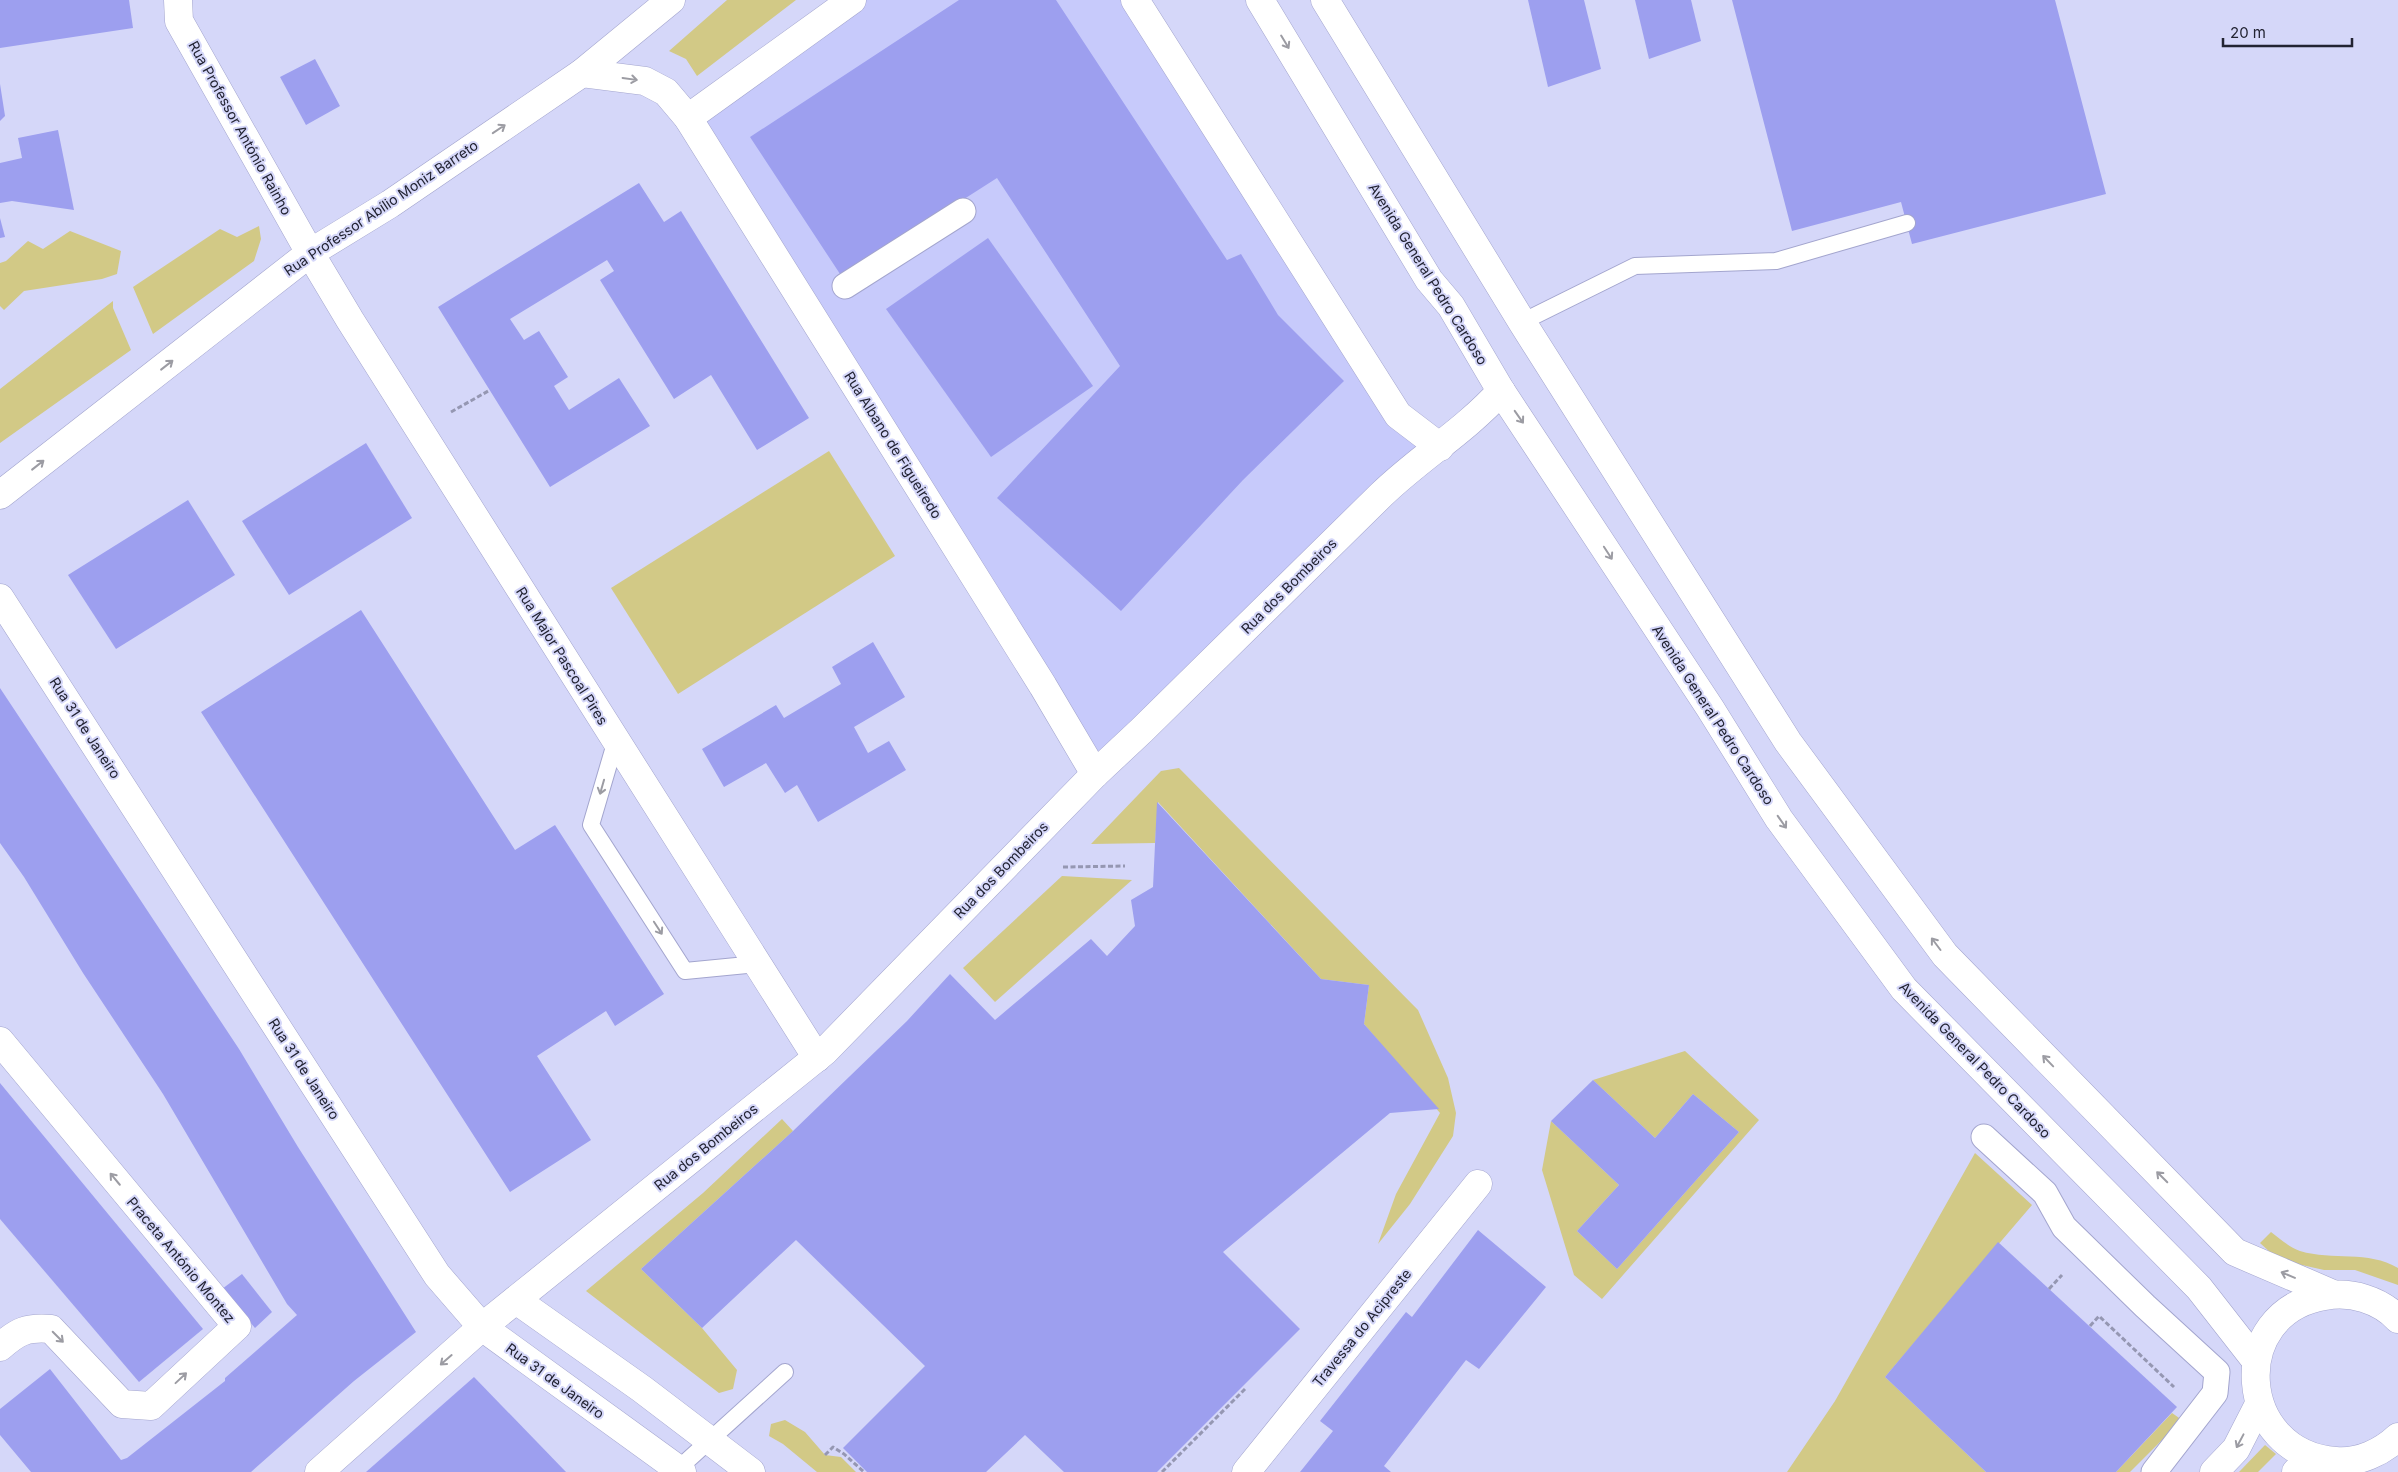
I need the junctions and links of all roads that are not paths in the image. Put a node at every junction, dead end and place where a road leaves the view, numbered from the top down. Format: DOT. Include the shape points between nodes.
graph roads {
  1 [pos="178,0"];
  2 [pos="670,0"];
  3 [pos="852,0"];
  4 [pos="1135,0"];
  5 [pos="1260,0"];
  6 [pos="1325,0"];
  7 [pos="643,11"];
  8 [pos="582,73"];
  9 [pos="688,118"];
  10 [pos="963,211"];
  11 [pos="1906,223"];
  12 [pos="310,253"];
  13 [pos="845,286"];
  14 [pos="1522,322"];
  15 [pos="1501,391"];
  16 [pos="1440,447"];
  17 [pos="0,494"];
  18 [pos="0,598"];
  19 [pos="616,740"];
  20 [pos="1095,774"];
  21 [pos="757,964"];
  22 [pos="0,1040"];
  23 [pos="816,1058"];
  24 [pos="1984,1137"];
  25 [pos="1478,1184"];
  26 [pos="2333,1294"];
  27 [pos="516,1300"];
  28 [pos="2398,1319"];
  29 [pos="482,1327"];
  30 [pos="5,1333"];
  31 [pos="2256,1362"];
  32 [pos="785,1372"];
  33 [pos="2259,1404"];
  34 [pos="2398,1437"];
  35 [pos="710,1440"];
  36 [pos="2304,1464"];
  37 [pos="2365,1466"];
  38 [pos="680,1470"];
  39 [pos="319,1472"];
  40 [pos="751,1472"];
  41 [pos="1246,1472"];
  42 [pos="2154,1472"];
  43 [pos="2214,1472"];
  1 -- 12 [label="street, Rua Professor António Rainho" via="179,20"];
  2 -- 7 [label="street, Rua Professor Abílio Moniz Barreto"];
  3 -- 9 [label="street"];
  4 -- 16 [label="street" via="1398,415"];
  5 -- 15 [label="street, Avenida General Pedro Cardoso, one-way" via="1429,280 1451,306"];
  6 -- 14 [label="street"];
  7 -- 8 [label="street, Rua Professor Abílio Moniz Barreto"];
  8 -- 9 [label="street, Rua Albano de Figueiredo, one-way" via="645,82 666,92"];
  12 -- 8 [label="street, Rua Professor Abílio Moniz Barreto, one-way" via="390,204"];
  9 -- 20 [label="street, Rua Albano de Figueiredo"];
  10 -- 13 [label="street"];
  11 -- 14 [label="lane" via="1776,261 1635,266"];
  17 -- 12 [label="street, Rua Professor Abílio Moniz Barreto, one-way"];
  12 -- 19 [label="street, Rua Major Pascoal Pires"];
  26 -- 14 [label="street, one-way" via="2235,1252 1945,955 1788,742"];
  15 -- 16 [label="street, Rua dos Bombeiros"];
  15 -- 31 [label="street, Avenida General Pedro Cardoso, one-way" via="1710,708 1779,819 1904,989 2199,1288"];
  16 -- 20 [label="street, Rua dos Bombeiros" via="1402,474"];
  18 -- 29 [label="street, Rua 31 de Janeiro" via="437,1275"];
  19 -- 21 [label="street, Rua Major Pascoal Pires"];
  19 -- 21 [label="lane, one-way" via="591,826 685,971"];
  20 -- 23 [label="street, Rua dos Bombeiros"];
  21 -- 23 [label="street, Rua Major Pascoal Pires"];
  30 -- 22 [label="street, Praceta António Montez, one-way" via="32,1328 51,1329 122,1404 151,1406 236,1326"];
  23 -- 27 [label="street, Rua dos Bombeiros"];
  24 -- 42 [label="street" via="2045,1193 2064,1228 2217,1372 2215,1393"];
  25 -- 41 [label="street, Travessa do Acipreste"];
  26 -- 28 [label="street" via="2375,1302"];
  26 -- 31 [label="street" via="2303,1302 2277,1320"];
  27 -- 29 [label="street, Rua dos Bombeiros"];
  27 -- 35 [label="street"];
  29 -- 38 [label="street, Rua 31 de Janeiro"];
  29 -- 39 [label="street, Rua dos Bombeiros, one-way"];
  31 -- 33 [label="street"];
  32 -- 35 [label="lane"];
  33 -- 36 [label="street" via="2267,1422"];
  33 -- 43 [label="street, one-way" via="2236,1448"];
  34 -- 37 [label="street"];
  35 -- 38 [label="lane"];
  35 -- 40 [label="street"];
  36 -- 37 [label="street" via="2341,1461"];
}
